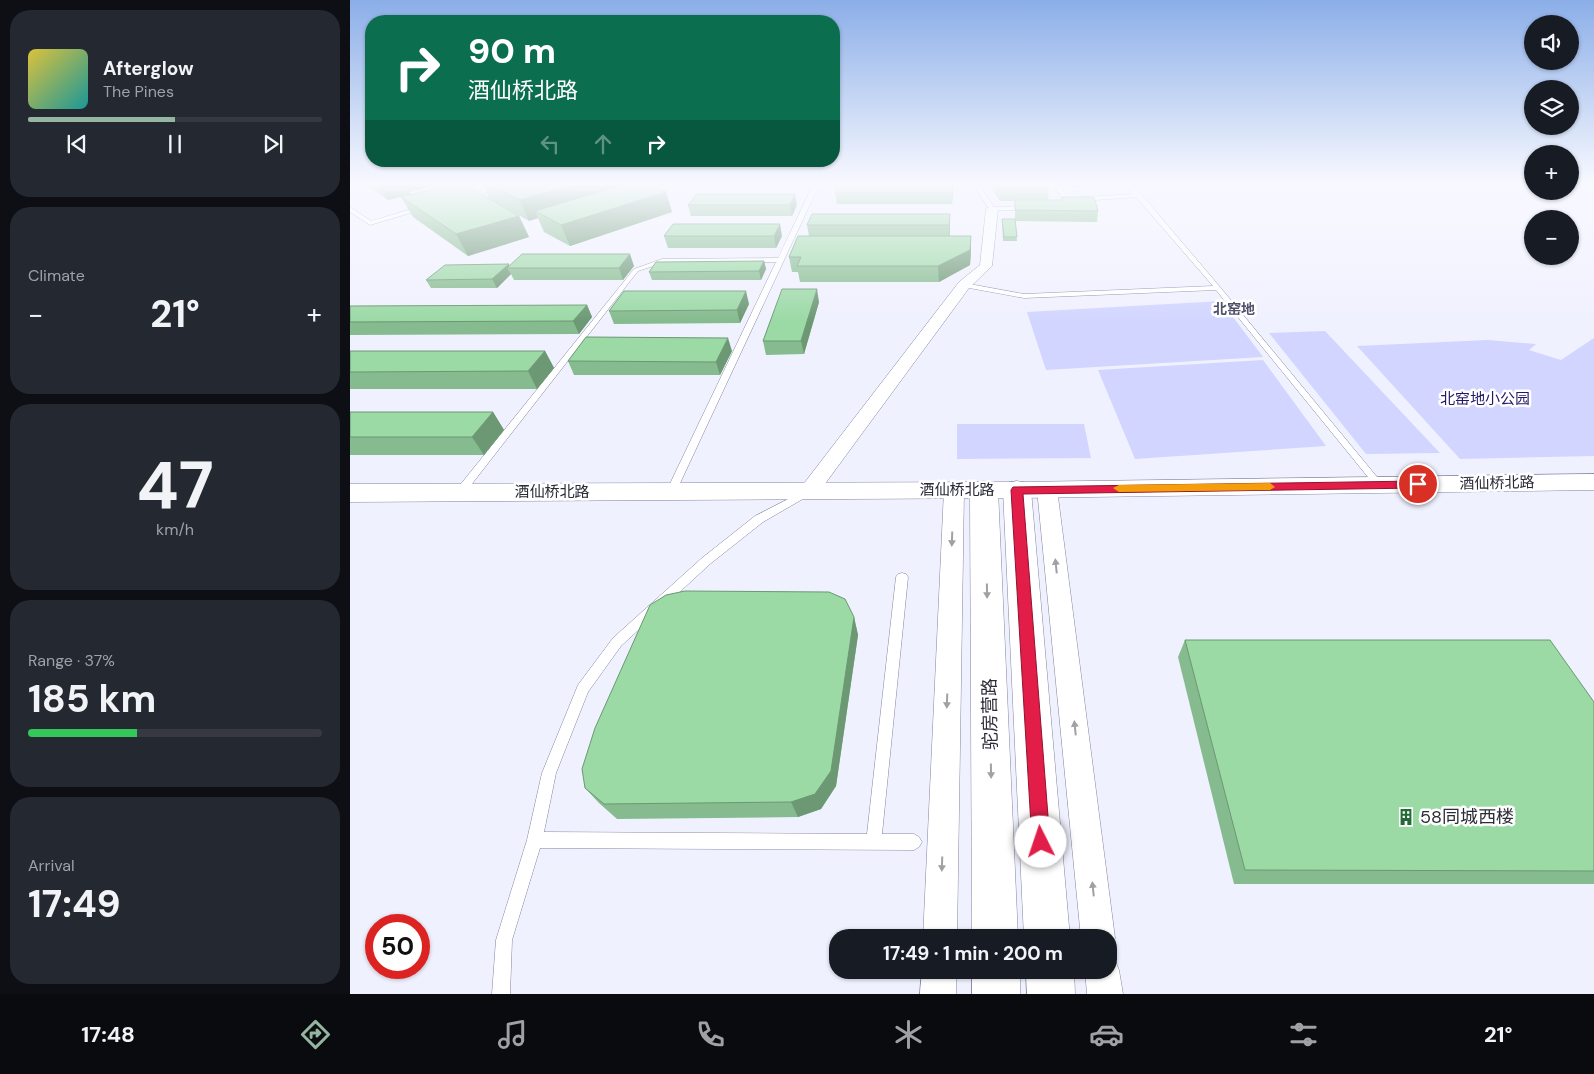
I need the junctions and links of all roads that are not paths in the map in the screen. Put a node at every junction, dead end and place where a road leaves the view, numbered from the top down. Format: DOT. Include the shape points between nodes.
graph roads {
  1 [pos="795,229"];
  2 [pos="990,229"];
  3 [pos="1168,229"];
  4 [pos="781,260"];
  5 [pos="964,285"];
  6 [pos="1218,288"];
  7 [pos="1594,482"];
  8 [pos="1379,485"];
  9 [pos="1000,490"];
  10 [pos="809,491"];
  11 [pos="460,492"];
  12 [pos="671,492"];
  13 [pos="350,493"];
  14 [pos="902,577"];
  15 [pos="535,840"];
  16 [pos="874,842"];
  17 [pos="914,842"];
  18 [pos="941,929"];
  19 [pos="995,929"];
  20 [pos="1047,929"];
  21 [pos="1096,929"];
  22 [pos="939,979"];
  23 [pos="996,979"];
  24 [pos="1050,979"];
  25 [pos="1103,979"];
  26 [pos="501,994"];
  27 [pos="938,994"];
  28 [pos="996,994"];
  29 [pos="1051,994"];
  30 [pos="1105,994"];
  1 -- 4 [label="lane"];
  2 -- 5 [label="street" via="986,266"];
  3 -- 6 [label="lane"];
  4 -- 11 [label="lane" via="662,260 636,270"];
  4 -- 12 [label="lane"];
  5 -- 6 [label="lane" via="1024,296"];
  5 -- 10 [label="street"];
  6 -- 8 [label="lane"];
  7 -- 8 [label="street, 酒仙桥北路"];
  8 -- 9 [label="street, 酒仙桥北路"];
  9 -- 10 [label="street, 酒仙桥北路"];
  9 -- 18 [label="street, one-way"];
  9 -- 19 [label="main road, 驼房营路, one-way"];
  9 -- 20 [label="main road"];
  21 -- 9 [label="street, one-way"];
  10 -- 12 [label="street, 酒仙桥北路"];
  10 -- 15 [label="lane" via="759,519 617,642 583,689 549,773"];
  11 -- 12 [label="street, 酒仙桥北路"];
  11 -- 13 [label="street, 酒仙桥北路"];
  14 -- 16 [label="lane"];
  15 -- 16 [label="lane"];
  15 -- 26 [label="lane" via="504,940"];
  16 -- 17 [label="lane"];
  22 -- 27 [label="street"];
  23 -- 28 [label="main road"];
  24 -- 29 [label="main road"];
  25 -- 30 [label="street"];
}
